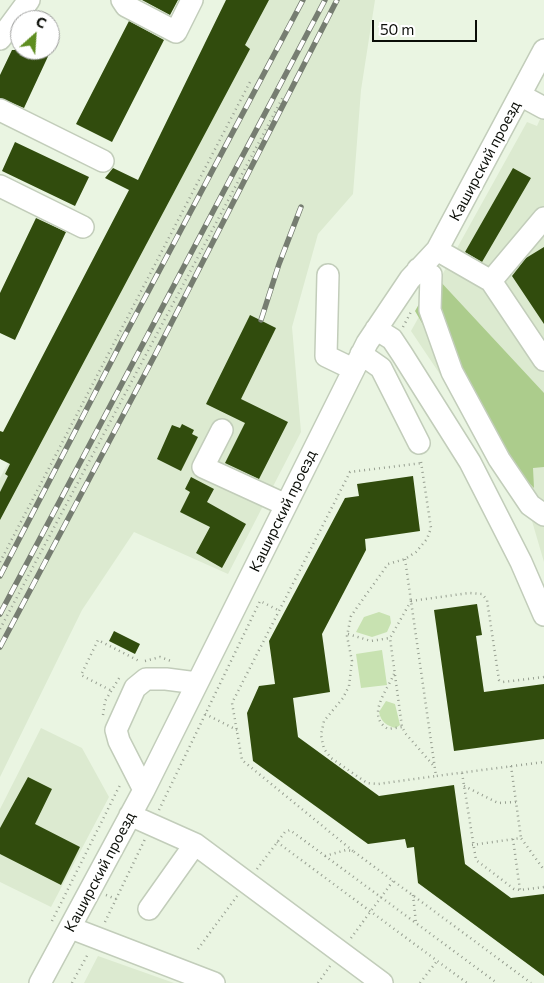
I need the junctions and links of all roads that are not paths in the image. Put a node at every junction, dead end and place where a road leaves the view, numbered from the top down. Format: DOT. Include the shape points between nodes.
graph roads {
  1 [pos="29,0"];
  2 [pos="122,0"];
  3 [pos="192,0"];
  4 [pos="0,39"];
  5 [pos="544,50"];
  6 [pos="520,95"];
  7 [pos="544,108"];
  8 [pos="0,110"];
  9 [pos="103,161"];
  10 [pos="0,186"];
  11 [pos="544,218"];
  12 [pos="84,227"];
  13 [pos="437,250"];
  14 [pos="418,269"];
  15 [pos="328,275"];
  16 [pos="491,282"];
  17 [pos="376,329"];
  18 [pos="544,360"];
  19 [pos="357,362"];
  20 [pos="222,430"];
  21 [pos="420,453"];
  22 [pos="286,505"];
  23 [pos="544,515"];
  24 [pos="544,615"];
  25 [pos="197,683"];
  26 [pos="144,790"];
  27 [pos="130,815"];
  28 [pos="195,844"];
  29 [pos="149,909"];
  30 [pos="71,928"];
  31 [pos="40,983"];
  32 [pos="214,983"];
  33 [pos="382,983"];
  1 -- 4 [label="street"];
  2 -- 3 [label="street" via="126,6 176,32"];
  5 -- 6 [label="street, Каширский проезд"];
  6 -- 7 [label="street"];
  6 -- 13 [label="street, Каширский проезд"];
  8 -- 9 [label="street"];
  10 -- 12 [label="street"];
  11 -- 16 [label="street"];
  13 -- 14 [label="street, Каширский проезд"];
  13 -- 16 [label="street"];
  14 -- 17 [label="street, Каширский проезд"];
  14 -- 23 [label="street" via="430,275 430,310 452,372 499,458 530,505"];
  15 -- 19 [label="street" via="326,356"];
  16 -- 18 [label="street"];
  17 -- 19 [label="street, Каширский проезд"];
  17 -- 24 [label="street" via="392,340 402,354 470,462"];
  19 -- 21 [label="street" via="381,368"];
  19 -- 22 [label="street, Каширский проезд"];
  20 -- 22 [label="street" via="203,467"];
  22 -- 25 [label="street, Каширский проезд"];
  25 -- 26 [label="street, Каширский проезд"];
  25 -- 26 [label="street" via="146,679 135,688 116,730"];
  26 -- 27 [label="street, Каширский проезд"];
  27 -- 28 [label="street"];
  27 -- 30 [label="street, Каширский проезд"];
  28 -- 29 [label="street"];
  28 -- 33 [label="street"];
  30 -- 31 [label="street, Каширский проезд"];
  30 -- 32 [label="street"];
}
